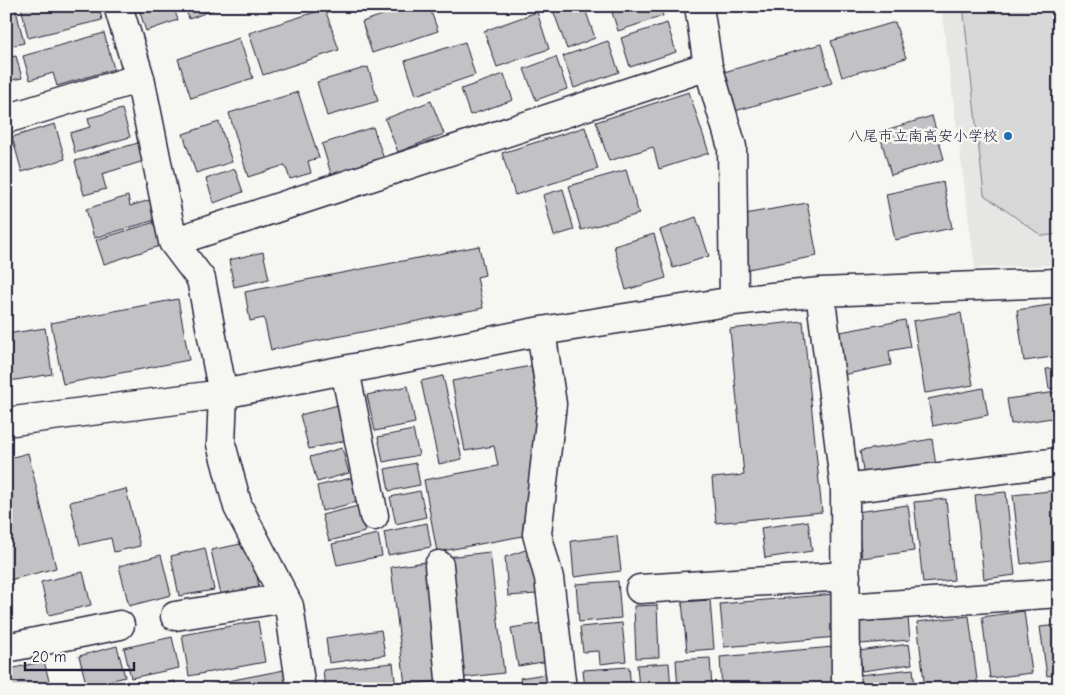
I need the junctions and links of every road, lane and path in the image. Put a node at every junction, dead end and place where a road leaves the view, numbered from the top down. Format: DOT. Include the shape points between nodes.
graph roads {
  1 [pos="118,6"];
  2 [pos="699,6"];
  3 [pos="708,66"];
  4 [pos="140,78"];
  5 [pos="6,119"];
  6 [pos="173,242"];
  7 [pos="1059,283"];
  8 [pos="820,292"];
  9 [pos="734,300"];
  10 [pos="541,331"];
  11 [pos="345,370"];
  12 [pos="222,394"];
  13 [pos="6,422"];
  14 [pos="1059,462"];
  15 [pos="845,489"];
  16 [pos="374,516"];
  17 [pos="440,565"];
  18 [pos="846,576"];
  19 [pos="640,589"];
  20 [pos="1059,593"];
  21 [pos="284,598"];
  22 [pos="846,608"];
  23 [pos="176,616"];
  24 [pos="120,624"];
  25 [pos="6,648"];
  26 [pos="301,689"];
  27 [pos="452,689"];
  28 [pos="562,689"];
  29 [pos="846,689"];
  1 -- 4 [label="street"];
  2 -- 3 [label="street"];
  3 -- 6 [label="street"];
  3 -- 9 [label="street" via="732,147"];
  4 -- 5 [label="street"];
  4 -- 6 [label="street"];
  6 -- 12 [label="street" via="201,279"];
  7 -- 8 [label="street"];
  8 -- 9 [label="street"];
  8 -- 15 [label="street"];
  9 -- 10 [label="street"];
  10 -- 11 [label="street"];
  10 -- 28 [label="street" via="552,404 537,534 549,578"];
  11 -- 12 [label="street"];
  11 -- 16 [label="street"];
  12 -- 13 [label="street"];
  12 -- 21 [label="street" via="221,444 238,507"];
  14 -- 15 [label="street"];
  15 -- 18 [label="street"];
  17 -- 27 [label="street"];
  18 -- 19 [label="street"];
  18 -- 22 [label="street"];
  20 -- 22 [label="street"];
  21 -- 23 [label="street"];
  21 -- 26 [label="street" via="289,606"];
  22 -- 29 [label="street"];
  24 -- 25 [label="street"];
}
